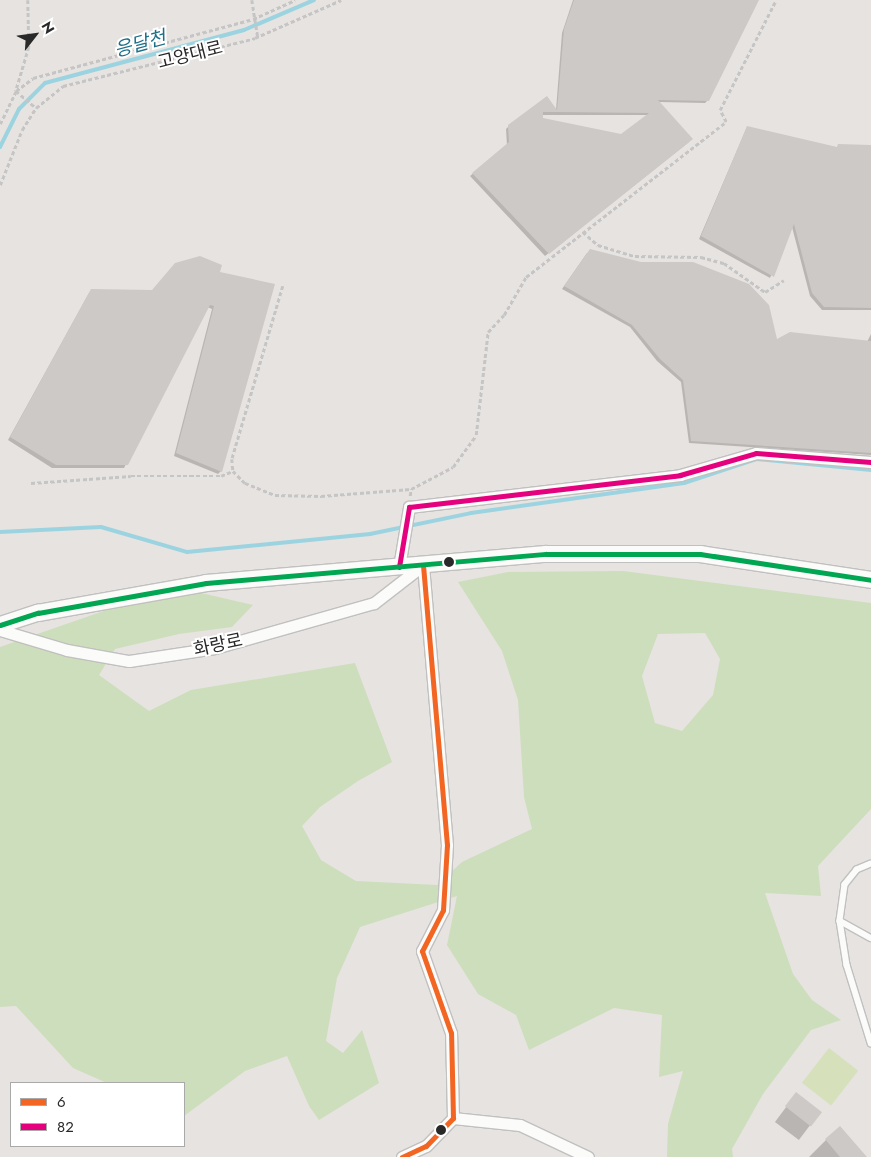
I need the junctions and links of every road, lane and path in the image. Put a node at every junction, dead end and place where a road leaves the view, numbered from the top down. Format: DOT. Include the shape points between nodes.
graph roads {
  1 [pos="28,0"];
  2 [pos="252,0"];
  3 [pos="295,0"];
  4 [pos="341,0"];
  5 [pos="776,0"];
  6 [pos="253,19"];
  7 [pos="258,36"];
  8 [pos="16,91"];
  9 [pos="35,107"];
  10 [pos="0,124"];
  11 [pos="0,185"];
  12 [pos="584,232"];
  13 [pos="784,280"];
  14 [pos="283,286"];
  15 [pos="871,462"];
  16 [pos="233,471"];
  17 [pos="31,483"];
  18 [pos="411,489"];
  19 [pos="409,507"];
  20 [pos="423,565"];
  21 [pos="398,567"];
  22 [pos="871,580"];
  23 [pos="0,626"];
  24 [pos="0,630"];
  25 [pos="871,864"];
  26 [pos="840,921"];
  27 [pos="871,938"];
  28 [pos="871,1043"];
  29 [pos="453,1118"];
  30 [pos="402,1157"];
  31 [pos="588,1157"];
  1 -- 8 [label="path" via="29,47"];
  2 -- 6 [label="path"];
  3 -- 6 [label="path, 고양대로"];
  4 -- 7 [label="path, 고양대로"];
  5 -- 12 [label="path" via="720,110 726,122"];
  6 -- 7 [label="path"];
  6 -- 8 [label="path, 고양대로" via="33,78"];
  7 -- 9 [label="path, 고양대로" via="63,86"];
  8 -- 9 [label="path"];
  8 -- 10 [label="path, 고양대로"];
  9 -- 11 [label="path, 고양대로"];
  12 -- 13 [label="path" via="598,245 635,256 701,257 724,264 765,292"];
  12 -- 18 [label="path" via="526,276 504,315 488,332 476,435 453,467"];
  14 -- 16 [label="path" via="232,459"];
  15 -- 19 [label="street" via="756,453 680,475"];
  16 -- 17 [label="path" via="221,476 132,476"];
  16 -- 18 [label="path" via="245,483 275,495 322,496"];
  18 -- 19 [label="path"];
  19 -- 21 [label="street"];
  20 -- 21 [label="main road"];
  20 -- 22 [label="main road" via="546,554 700,554"];
  20 -- 24 [label="street, 화랑로" via="374,603 215,648 129,661 67,650"];
  20 -- 29 [label="street" via="447,845 443,910 422,951 451,1033"];
  21 -- 23 [label="main road" via="206,583 38,613"];
  25 -- 26 [label="lane" via="857,870 845,884"];
  26 -- 27 [label="lane"];
  26 -- 28 [label="lane" via="847,965"];
  29 -- 30 [label="street" via="426,1146"];
  29 -- 31 [label="street" via="520,1125"];
}
